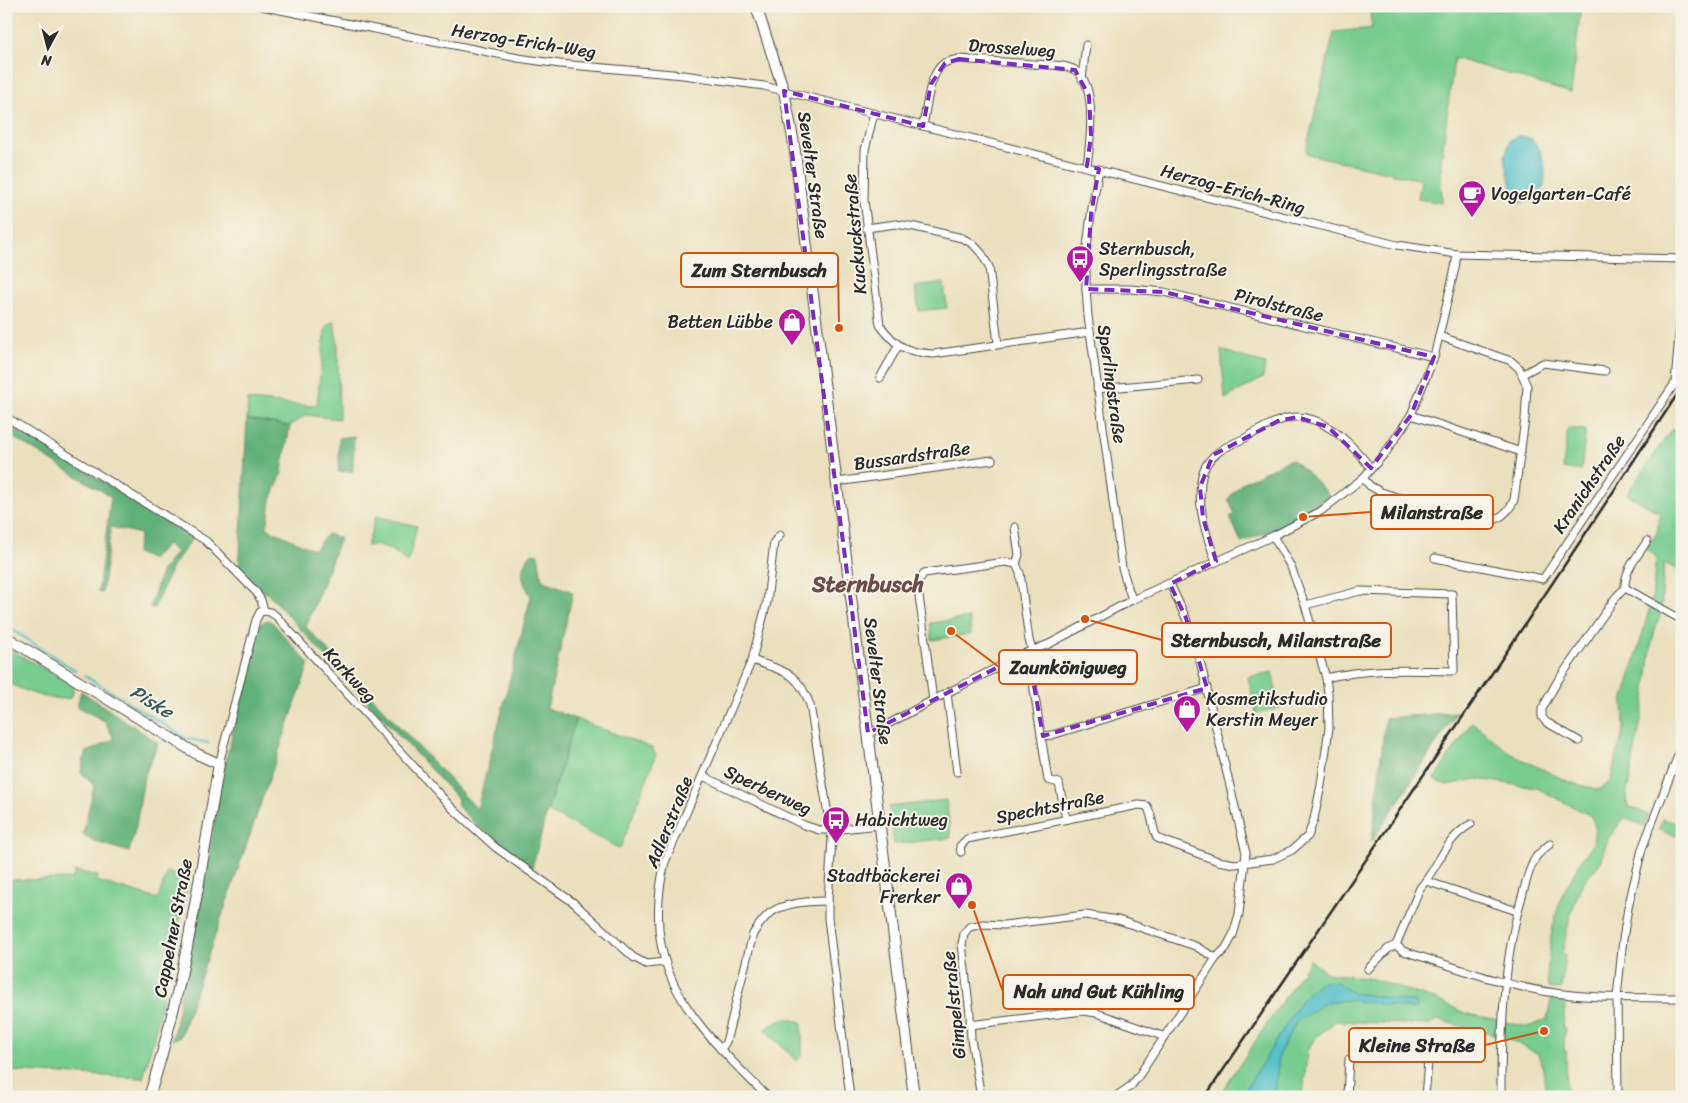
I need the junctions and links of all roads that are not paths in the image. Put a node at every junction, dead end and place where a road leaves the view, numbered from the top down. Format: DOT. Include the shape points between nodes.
graph roads {
  1 [pos="261,6"];
  2 [pos="756,6"];
  3 [pos="1086,45"];
  4 [pos="1082,79"];
  5 [pos="784,91"];
  6 [pos="874,113"];
  7 [pos="923,126"];
  8 [pos="1086,166"];
  9 [pos="1099,169"];
  10 [pos="866,228"];
  11 [pos="1457,254"];
  12 [pos="1682,258"];
  13 [pos="1086,289"];
  14 [pos="1682,300"];
  15 [pos="1090,332"];
  16 [pos="1439,336"];
  17 [pos="998,344"];
  18 [pos="898,346"];
  19 [pos="1434,357"];
  20 [pos="1605,370"];
  21 [pos="1523,374"];
  22 [pos="880,378"];
  23 [pos="1198,380"];
  24 [pos="1097,389"];
  25 [pos="1411,415"];
  26 [pos="6,417"];
  27 [pos="1520,452"];
  28 [pos="992,460"];
  29 [pos="1371,468"];
  30 [pos="1363,478"];
  31 [pos="836,482"];
  32 [pos="1016,527"];
  33 [pos="780,534"];
  34 [pos="1273,536"];
  35 [pos="1647,541"];
  36 [pos="1435,558"];
  37 [pos="1216,561"];
  38 [pos="1016,564"];
  39 [pos="1170,584"];
  40 [pos="1625,588"];
  41 [pos="1132,600"];
  42 [pos="1306,605"];
  43 [pos="264,611"];
  44 [pos="1682,620"];
  45 [pos="6,637"];
  46 [pos="1029,652"];
  47 [pos="752,660"];
  48 [pos="1326,678"];
  49 [pos="1206,688"];
  50 [pos="947,693"];
  51 [pos="933,700"];
  52 [pos="868,733"];
  53 [pos="1043,736"];
  54 [pos="1579,741"];
  55 [pos="1682,745"];
  56 [pos="220,764"];
  57 [pos="957,772"];
  58 [pos="703,776"];
  59 [pos="1066,819"];
  60 [pos="1471,824"];
  61 [pos="880,825"];
  62 [pos="830,830"];
  63 [pos="1550,844"];
  64 [pos="961,852"];
  65 [pos="1246,863"];
  66 [pos="1426,881"];
  67 [pos="828,902"];
  68 [pos="1518,911"];
  69 [pos="1396,945"];
  70 [pos="1216,958"];
  71 [pos="665,962"];
  72 [pos="1368,969"];
  73 [pos="1506,983"];
  74 [pos="1617,997"];
  75 [pos="1682,998"];
  76 [pos="970,1025"];
  77 [pos="1165,1037"];
  78 [pos="721,1049"];
  79 [pos="1349,1059"];
  80 [pos="1428,1062"];
  81 [pos="149,1097"];
  82 [pos="768,1097"];
  83 [pos="850,1097"];
  84 [pos="914,1097"];
  85 [pos="981,1097"];
  86 [pos="1114,1097"];
  87 [pos="1347,1097"];
  88 [pos="1425,1097"];
  89 [pos="1501,1097"];
  90 [pos="1618,1097"];
  1 -- 5 [label="street, Herzog-Erich-Weg" via="518,58 692,77"];
  2 -- 5 [label="street, Sevelter Straße"];
  3 -- 4 [label="street"];
  4 -- 7 [label="street, Drosselweg" via="1075,70 1056,66 959,59 945,63 931,84"];
  4 -- 8 [label="street" via="1089,96 1091,115"];
  5 -- 6 [label="street, Herzog-Erich-Ring"];
  5 -- 31 [label="street, Sevelter Straße" via="794,144"];
  6 -- 7 [label="street, Herzog-Erich-Ring"];
  6 -- 10 [label="street, Kuckuckstraße" via="865,150"];
  7 -- 8 [label="street, Herzog-Erich-Ring"];
  8 -- 9 [label="street, Herzog-Erich-Ring"];
  9 -- 11 [label="street, Herzog-Erich-Ring" via="1397,246"];
  9 -- 13 [label="street, Sperlingstraße" via="1086,255"];
  10 -- 17 [label="street" via="896,224 962,238 973,244 989,267"];
  10 -- 18 [label="street, Kuckuckstraße" via="880,325"];
  11 -- 12 [label="street, Herzog-Erich-Ring"];
  11 -- 16 [label="street"];
  13 -- 15 [label="street, Sperlingstraße"];
  13 -- 19 [label="street, Pirolstraße" via="1164,292"];
  14 -- 36 [label="street, Kranichstraße" via="1675,383 1543,579"];
  15 -- 17 [label="street"];
  15 -- 24 [label="street, Sperlingstraße"];
  16 -- 19 [label="street"];
  16 -- 21 [label="street" via="1501,357 1515,364"];
  17 -- 18 [label="street" via="933,354 915,353"];
  18 -- 22 [label="street"];
  19 -- 25 [label="street"];
  20 -- 21 [label="street" via="1543,364"];
  21 -- 27 [label="street" via="1528,395"];
  23 -- 24 [label="street"];
  24 -- 41 [label="street, Sperlingstraße" via="1122,568"];
  25 -- 27 [label="street"];
  25 -- 29 [label="street"];
  26 -- 43 [label="street, Karkweg" via="206,541 256,592"];
  27 -- 30 [label="street" via="1511,507 1500,518 1484,522 1380,492"];
  28 -- 31 [label="street, Bussardstraße"];
  29 -- 30 [label="street"];
  29 -- 37 [label="street" via="1359,453 1328,427 1312,419 1286,418 1228,446 1213,456 1204,470 1200,487 1202,518"];
  30 -- 34 [label="street" via="1321,511"];
  31 -- 52 [label="street, Sevelter Straße"];
  32 -- 38 [label="street" via="1019,555"];
  33 -- 47 [label="street, Adlerstraße" via="774,542 767,602"];
  34 -- 37 [label="street"];
  34 -- 42 [label="street" via="1291,567"];
  35 -- 40 [label="street" via="1626,574"];
  37 -- 39 [label="street"];
  38 -- 46 [label="street" via="1030,640"];
  38 -- 51 [label="street" via="1006,562 924,573 919,580"];
  39 -- 41 [label="street"];
  39 -- 49 [label="street" via="1186,618"];
  40 -- 44 [label="street"];
  40 -- 54 [label="street" via="1616,596 1557,682 1542,709 1546,722"];
  41 -- 46 [label="street"];
  42 -- 48 [label="street"];
  42 -- 48 [label="street" via="1360,591 1452,594 1454,671 1383,669"];
  43 -- 56 [label="street, Cappelner Straße" via="256,620"];
  43 -- 71 [label="street, Karkweg" via="276,616 472,828 558,891 632,957 646,964"];
  45 -- 56 [label="street" via="197,754"];
  46 -- 50 [label="street"];
  46 -- 53 [label="street"];
  47 -- 58 [label="street, Adlerstraße"];
  47 -- 62 [label="street" via="788,673 805,690"];
  48 -- 65 [label="street" via="1329,728 1321,784 1308,836 1292,850 1272,859"];
  49 -- 53 [label="street"];
  49 -- 65 [label="street"];
  50 -- 51 [label="street"];
  50 -- 57 [label="street"];
  51 -- 52 [label="street"];
  52 -- 61 [label="street, Sevelter Straße"];
  53 -- 59 [label="street" via="1048,780 1059,783"];
  55 -- 74 [label="street" via="1652,821 1635,877 1623,939"];
  56 -- 81 [label="street, Cappelner Straße" via="177,993"];
  58 -- 62 [label="street, Sperberweg" via="804,825"];
  58 -- 71 [label="street, Adlerstraße" via="671,846 662,877 658,910"];
  59 -- 64 [label="street, Spechtstraße" via="967,839 960,846"];
  59 -- 65 [label="street, Spechtstraße" via="1147,806 1157,838 1218,861"];
  60 -- 66 [label="street" via="1460,830"];
  61 -- 62 [label="street, Sperberweg"];
  61 -- 84 [label="street, Sevelter Straße"];
  62 -- 67 [label="street"];
  63 -- 68 [label="street" via="1536,857"];
  65 -- 70 [label="street" via="1242,902 1233,934"];
  66 -- 68 [label="street"];
  66 -- 69 [label="street"];
  67 -- 78 [label="street" via="790,905 772,912 760,923 754,934 726,1042"];
  67 -- 83 [label="street"];
  68 -- 73 [label="street"];
  69 -- 72 [label="street"];
  69 -- 73 [label="street" via="1403,951"];
  70 -- 76 [label="street, Gimpelstraße" via="1195,946 1118,920 1085,915 969,927 962,944"];
  70 -- 77 [label="street"];
  71 -- 78 [label="street, Adlerstraße" via="683,1002"];
  73 -- 74 [label="street" via="1556,993"];
  73 -- 89 [label="street" via="1501,1030"];
  74 -- 75 [label="street"];
  74 -- 90 [label="street"];
  76 -- 77 [label="street" via="1083,1012 1097,1013"];
  76 -- 85 [label="street, Gimpelstraße"];
  77 -- 86 [label="street" via="1131,1086"];
  78 -- 82 [label="street, Adlerstraße"];
  79 -- 87 [label="street"];
  80 -- 88 [label="street"];
}
